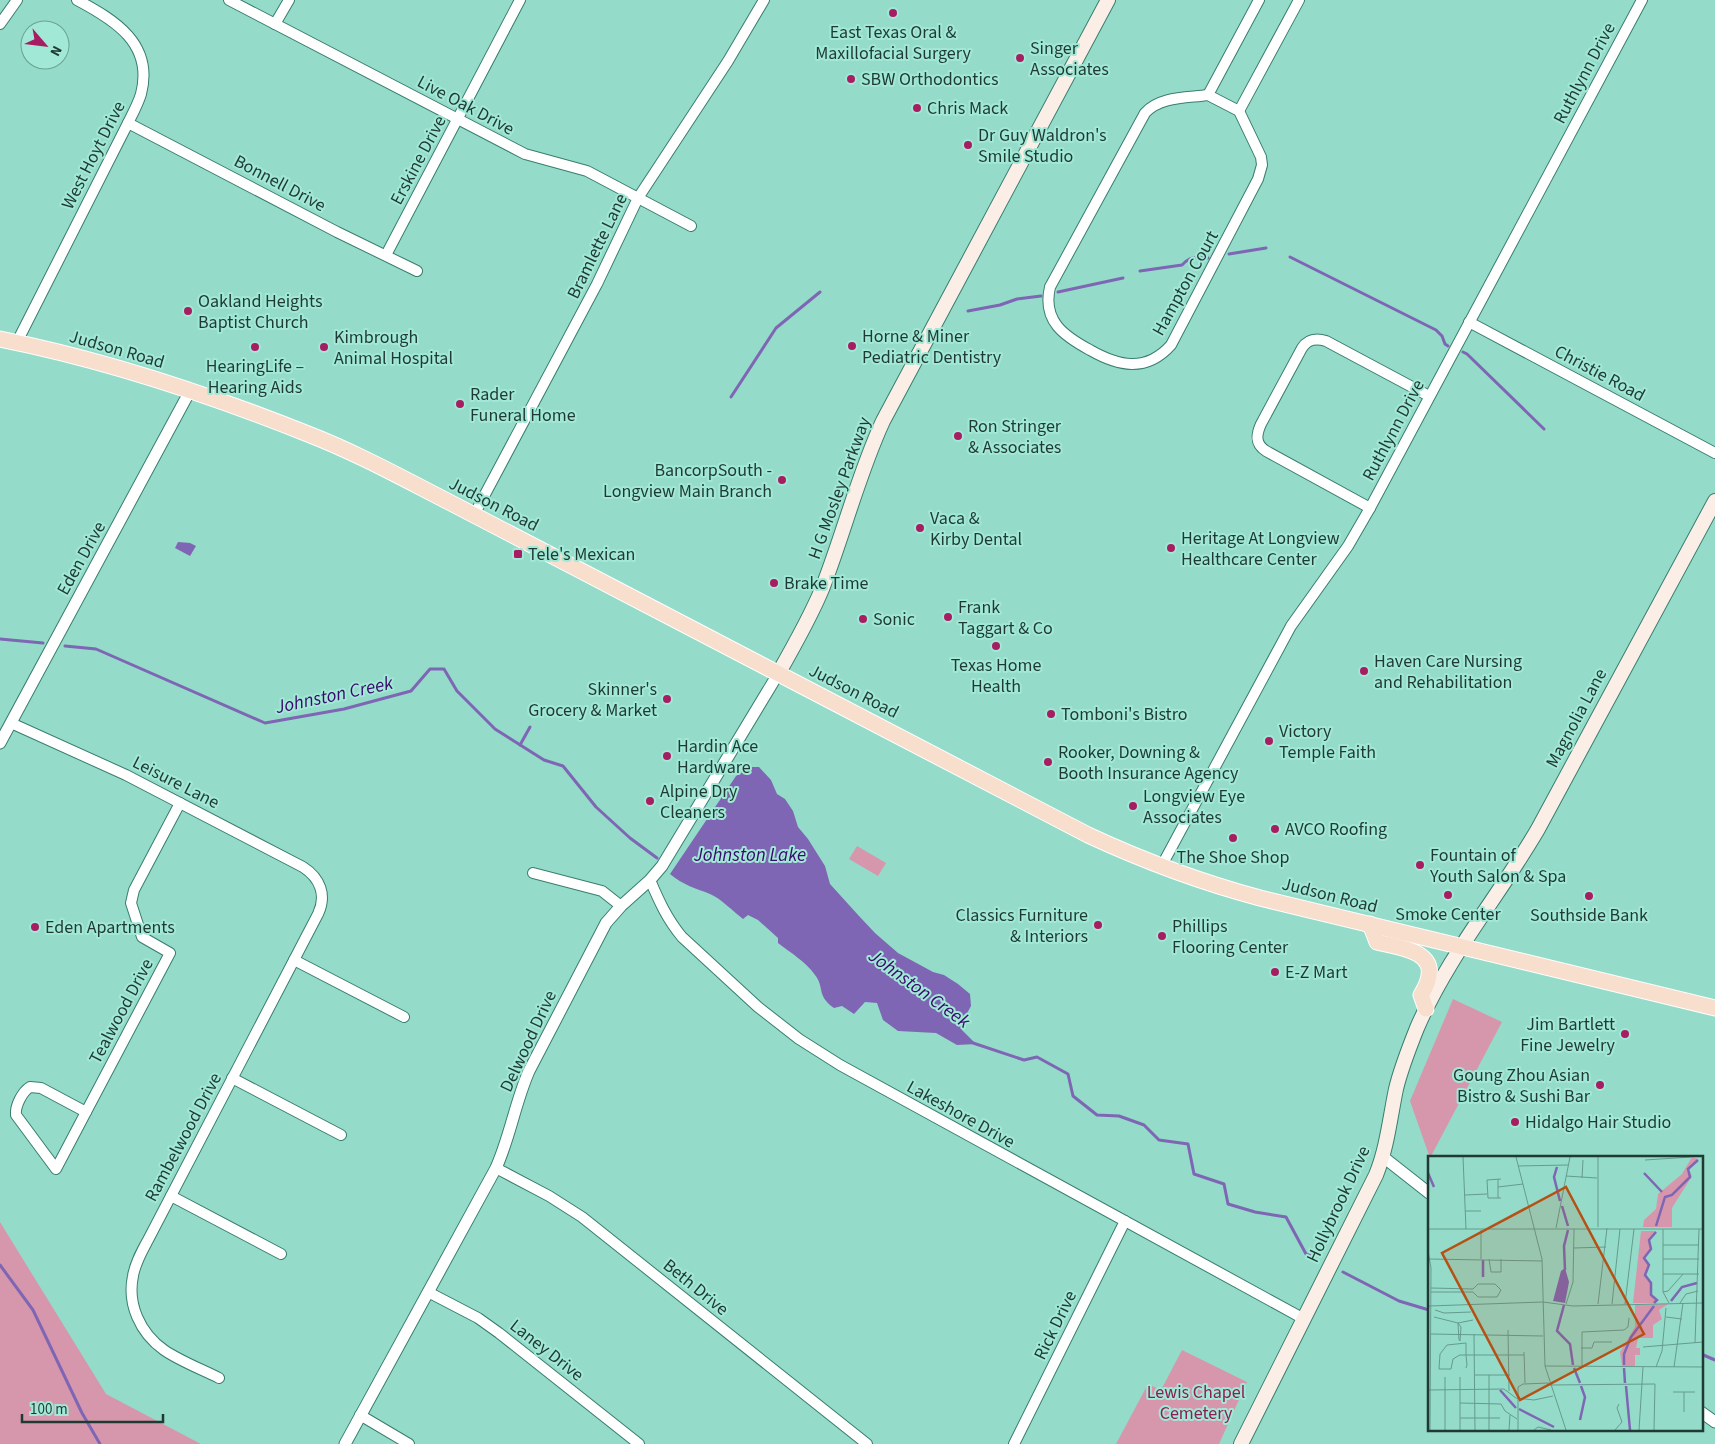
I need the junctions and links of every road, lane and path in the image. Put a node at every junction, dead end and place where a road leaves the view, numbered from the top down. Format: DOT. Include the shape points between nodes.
graph roads {
  1 [pos="17,0"];
  2 [pos="78,0"];
  3 [pos="229,0"];
  4 [pos="289,0"];
  5 [pos="520,0"];
  6 [pos="764,0"];
  7 [pos="1108,0"];
  8 [pos="1259,0"];
  9 [pos="1298,0"];
  10 [pos="1642,0"];
  11 [pos="0,24"];
  12 [pos="275,24"];
  13 [pos="1208,95"];
  14 [pos="1239,111"];
  15 [pos="458,118"];
  16 [pos="128,123"];
  17 [pos="638,198"];
  18 [pos="691,226"];
  19 [pos="386,255"];
  20 [pos="417,271"];
  21 [pos="1469,322"];
  22 [pos="0,339"];
  23 [pos="17,342"];
  24 [pos="191,390"];
  25 [pos="1430,396"];
  26 [pos="1715,453"];
  27 [pos="1715,502"];
  28 [pos="1370,508"];
  29 [pos="474,515"];
  30 [pos="778,674"];
  31 [pos="11,723"];
  32 [pos="0,743"];
  33 [pos="180,803"];
  34 [pos="1161,867"];
  35 [pos="534,873"];
  36 [pos="650,880"];
  37 [pos="318,883"];
  38 [pos="621,906"];
  39 [pos="1370,924"];
  40 [pos="1461,947"];
  41 [pos="294,960"];
  42 [pos="1715,1008"];
  43 [pos="1426,1009"];
  44 [pos="404,1017"];
  45 [pos="232,1078"];
  46 [pos="86,1112"];
  47 [pos="341,1135"];
  48 [pos="1382,1156"];
  49 [pos="496,1168"];
  50 [pos="1428,1192"];
  51 [pos="171,1196"];
  52 [pos="1125,1221"];
  53 [pos="281,1254"];
  54 [pos="428,1292"];
  55 [pos="1304,1320"];
  56 [pos="219,1378"];
  57 [pos="1702,1413"];
  58 [pos="360,1416"];
  59 [pos="1715,1422"];
  60 [pos="345,1444"];
  61 [pos="409,1444"];
  62 [pos="639,1444"];
  63 [pos="867,1444"];
  64 [pos="1014,1444"];
  65 [pos="1241,1444"];
  1 -- 11 [label="street"];
  2 -- 16 [label="street, West Hoyt Drive" via="118,24 133,41 139,54 142,88"];
  3 -- 12 [label="street, Live Oak Drive"];
  4 -- 12 [label="street"];
  5 -- 15 [label="street, Erskine Drive"];
  6 -- 17 [label="street, Bramlette Lane"];
  7 -- 30 [label="main road, H G Mosley Parkway" via="883,420 857,484 822,589"];
  8 -- 13 [label="street"];
  9 -- 14 [label="street"];
  10 -- 21 [label="street, Ruthlynn Drive"];
  12 -- 15 [label="street, Live Oak Drive"];
  13 -- 14 [label="street"];
  13 -- 14 [label="street, Hampton Court" via="1163,101 1145,113 1050,287 1050,309 1056,326 1069,339 1095,353 1118,363 1144,363 1164,352 1178,334 1260,174 1261,157"];
  15 -- 17 [label="street, Live Oak Drive" via="525,154 583,169"];
  15 -- 19 [label="street, Erskine Drive"];
  16 -- 19 [label="street, Bonnell Drive"];
  16 -- 23 [label="street, West Hoyt Drive"];
  17 -- 18 [label="street, Live Oak Drive"];
  17 -- 29 [label="street, Bramlette Lane" via="597,284"];
  19 -- 20 [label="street, Bonnell Drive"];
  21 -- 25 [label="street, Ruthlynn Drive"];
  21 -- 26 [label="street, Christie Road"];
  22 -- 23 [label="main road, Judson Road"];
  23 -- 24 [label="main road, Judson Road"];
  24 -- 29 [label="main road, Judson Road" via="308,434"];
  24 -- 31 [label="street, Eden Drive"];
  25 -- 28 [label="street, Ruthlynn Drive"];
  25 -- 28 [label="street" via="1326,341 1313,339 1302,348 1265,416 1257,434 1262,448"];
  27 -- 40 [label="main road, Magnolia Lane" via="1538,829"];
  28 -- 34 [label="street, Ruthlynn Drive" via="1348,546 1291,626"];
  29 -- 30 [label="main road, Judson Road"];
  30 -- 34 [label="main road, Judson Road" via="1088,835"];
  30 -- 36 [label="street, Delwood Drive" via="668,857"];
  31 -- 32 [label="street, Eden Drive"];
  31 -- 33 [label="street, Leisure Lane" via="117,770"];
  33 -- 37 [label="street, Leisure Lane" via="303,867"];
  33 -- 46 [label="street, Tealwood Drive" via="131,900 142,937 170,953"];
  34 -- 39 [label="main road, Judson Road" via="1245,894"];
  35 -- 38 [label="street" via="602,891"];
  36 -- 38 [label="street, Delwood Drive"];
  36 -- 52 [label="street, Lakeshore Drive" via="661,907 682,937 758,1007 799,1039 867,1081"];
  37 -- 41 [label="street, Rambelwood Drive" via="323,895 321,906"];
  38 -- 49 [label="street, Delwood Drive" via="599,935 538,1052"];
  39 -- 40 [label="main road, Judson Road"];
  39 -- 43 [label="main road" via="1377,942 1414,951 1426,962 1429,972 1422,995"];
  40 -- 42 [label="main road, Judson Road"];
  40 -- 43 [label="main road, Hollybrook Drive"];
  41 -- 44 [label="street"];
  41 -- 45 [label="street, Rambelwood Drive"];
  43 -- 48 [label="main road, Hollybrook Drive" via="1398,1080"];
  45 -- 47 [label="street"];
  45 -- 51 [label="street, Rambelwood Drive"];
  46 -- 46 [label="street, Tealwood Drive" via="34,1086 26,1090 16,1112 19,1121 56,1169"];
  48 -- 50 [label="street"];
  48 -- 55 [label="main road, Hollybrook Drive" via="1373,1181"];
  49 -- 54 [label="street, Delwood Drive"];
  49 -- 63 [label="street, Beth Drive" via="582,1217"];
  51 -- 53 [label="street"];
  51 -- 56 [label="street, Rambelwood Drive" via="133,1274 134,1309 143,1329 159,1346"];
  52 -- 55 [label="street, Lakeshore Drive"];
  52 -- 64 [label="street, Rick Drive"];
  54 -- 58 [label="street, Delwood Drive"];
  54 -- 62 [label="street, Laney Drive" via="499,1333"];
  55 -- 65 [label="main road, Hollybrook Drive"];
  57 -- 59 [label="street"];
  58 -- 60 [label="street, Delwood Drive"];
  58 -- 61 [label="street"];
}
